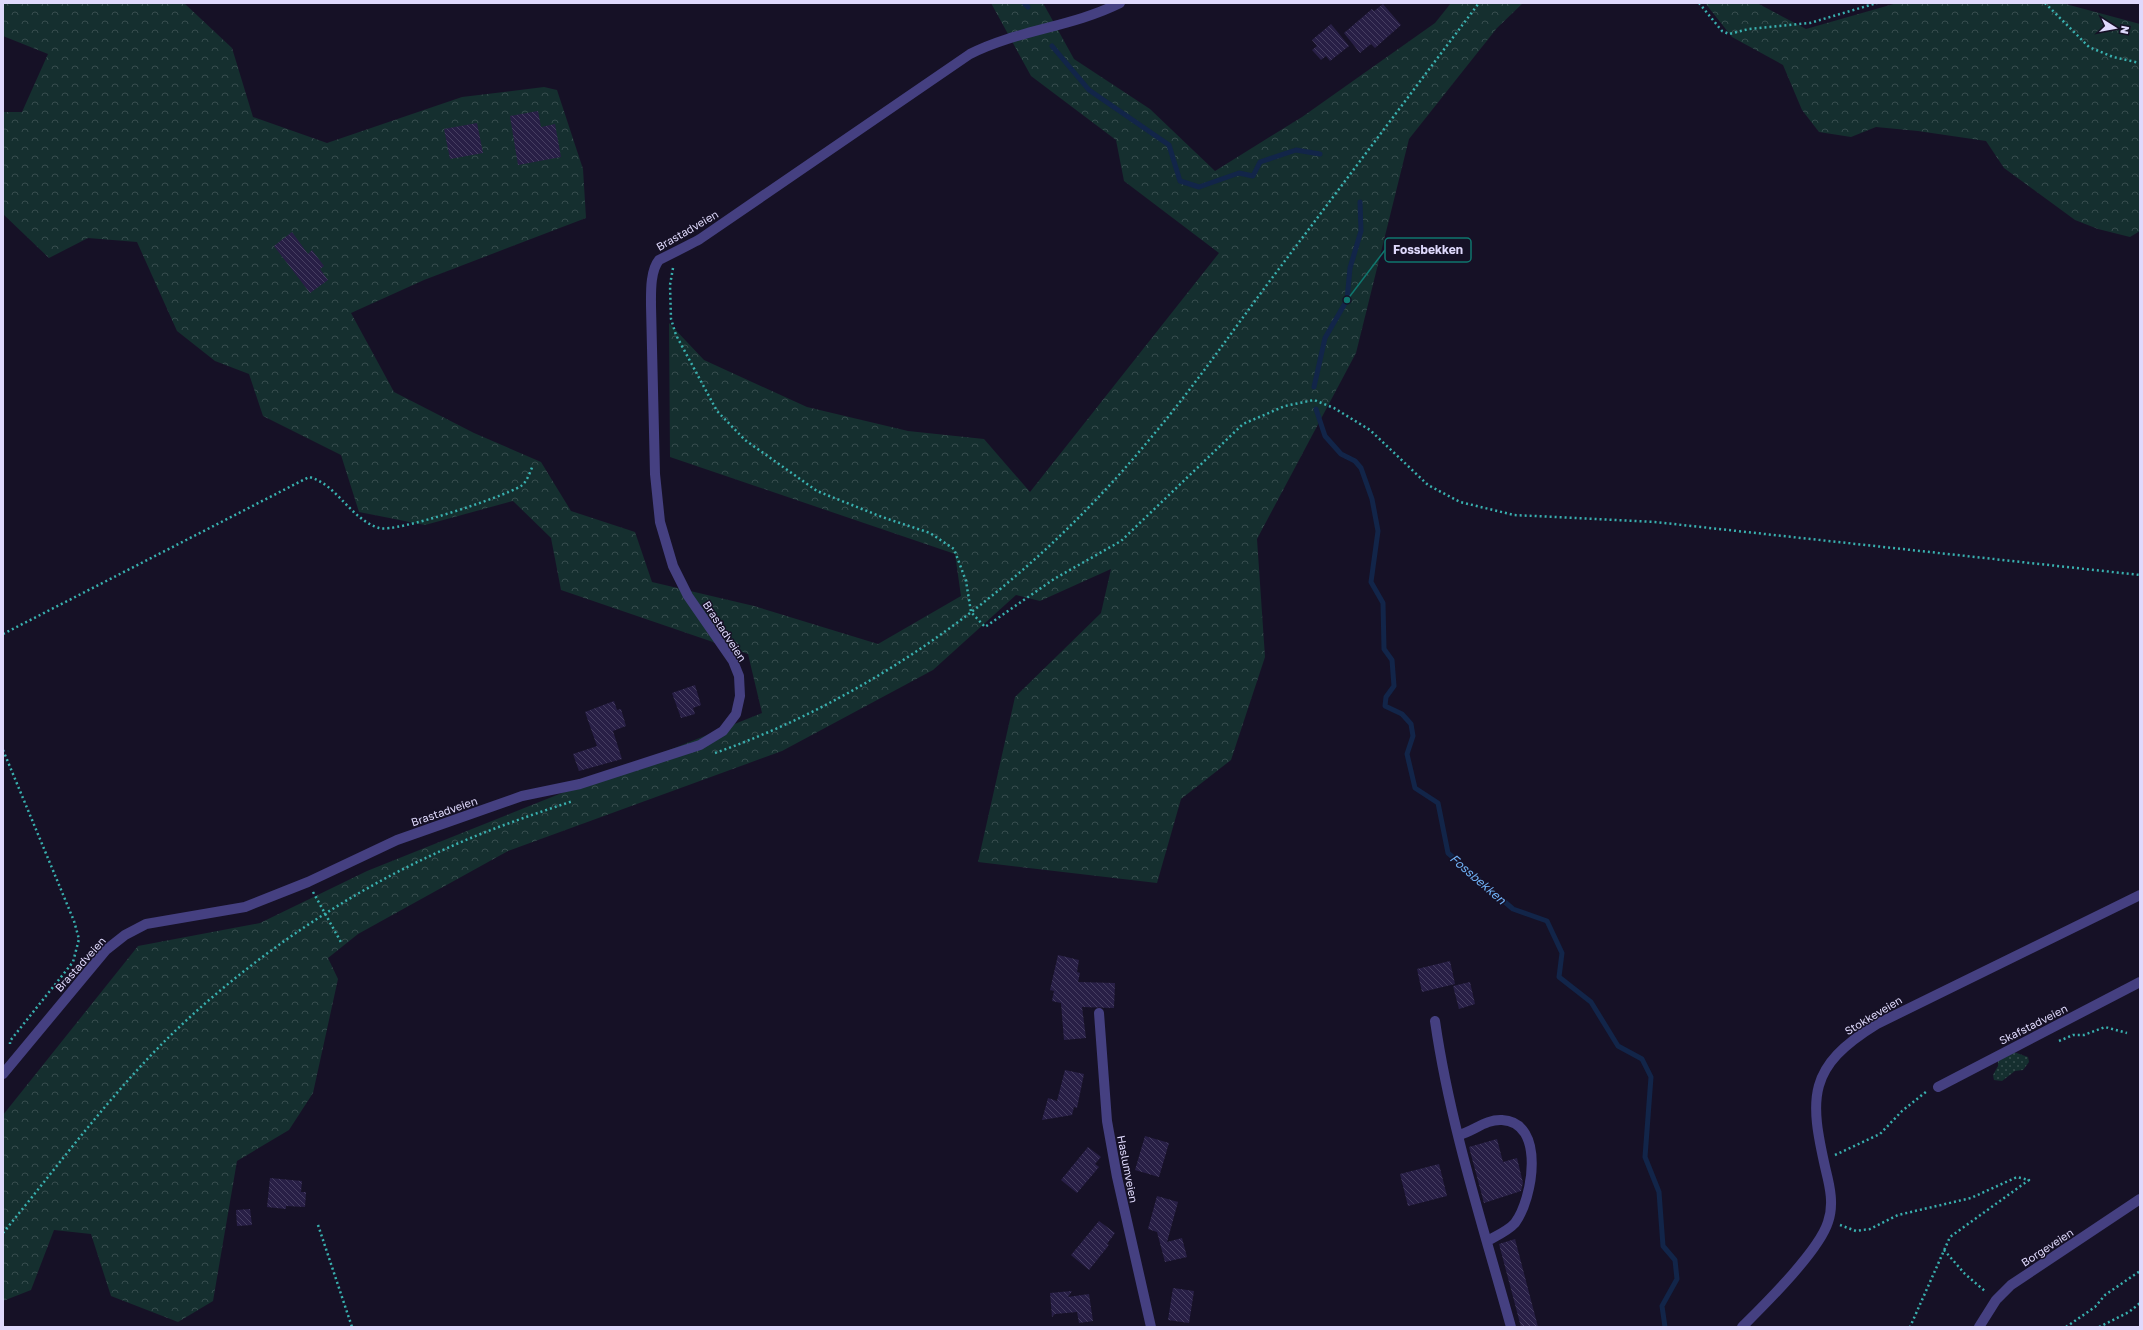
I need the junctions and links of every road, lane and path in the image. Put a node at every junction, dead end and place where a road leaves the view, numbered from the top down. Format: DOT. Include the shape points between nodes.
graph roads {
  1 [pos="1120,3"];
  2 [pos="1479,3"];
  3 [pos="1699,3"];
  4 [pos="1877,3"];
  5 [pos="2045,3"];
  6 [pos="2140,63"];
  7 [pos="676,253"];
  8 [pos="533,466"];
  9 [pos="2140,575"];
  10 [pos="971,612"];
  11 [pos="3,634"];
  12 [pos="3,750"];
  13 [pos="710,755"];
  14 [pos="579,799"];
  15 [pos="313,892"];
  16 [pos="2140,895"];
  17 [pos="342,944"];
  18 [pos="2140,982"];
  19 [pos="1100,1014"];
  20 [pos="1435,1021"];
  21 [pos="2127,1034"];
  22 [pos="2052,1044"];
  23 [pos="5,1071"];
  24 [pos="1938,1087"];
  25 [pos="1459,1135"];
  26 [pos="1823,1159"];
  27 [pos="2140,1199"];
  28 [pos="1828,1222"];
  29 [pos="318,1225"];
  30 [pos="3,1233"];
  31 [pos="1487,1241"];
  32 [pos="1944,1250"];
  33 [pos="2140,1271"];
  34 [pos="1996,1300"];
  35 [pos="2140,1303"];
  36 [pos="352,1327"];
  37 [pos="1151,1327"];
  38 [pos="1511,1327"];
  39 [pos="1742,1327"];
  40 [pos="1910,1327"];
  41 [pos="1979,1327"];
  42 [pos="2066,1327"];
  43 [pos="2100,1327"];
  1 -- 7 [label="street, Brastadveien" via="1072,22 997,41 970,54 721,225"];
  2 -- 10 [label="path" via="1150,440 1073,524"];
  3 -- 4 [label="path" via="1722,31 1729,34 1749,29 1810,23"];
  5 -- 6 [label="path" via="2089,47 2113,57"];
  7 -- 10 [label="path" via="670,285 671,319 676,335 717,411 745,440 817,490 882,517 930,533 954,549 966,581"];
  7 -- 23 [label="street, Brastadveien" via="660,260 653,280 651,306 655,474 660,522 673,566 688,596 733,661 739,676 740,696 736,714 723,731 700,745 580,784 522,796 397,840 308,882 245,907 146,924 125,935 106,950"];
  8 -- 11 [label="path" via="522,485 492,500 402,526 380,528 366,522 320,480 308,477"];
  9 -- 10 [label="path" via="1655,522 1514,515 1460,502 1428,485 1370,430 1334,408 1314,400 1285,406 1243,424 1121,541 1054,579 985,626"];
  10 -- 13 [label="path" via="932,641 862,685 790,723"];
  12 -- 23 [label="path" via="74,921 78,939 73,962 10,1041"];
  14 -- 30 [label="path" via="510,823 429,856 345,902 276,949 227,986 157,1049 124,1085"];
  15 -- 17 [label="path, bridge"];
  16 -- 26 [label="street, Stokkeveien" via="1916,1004 1871,1028 1843,1048 1830,1061 1821,1076 1816,1094 1816,1124"];
  18 -- 24 [label="street, Skafstadveien"];
  19 -- 37 [label="street, Haslumveien" via="1107,1121"];
  20 -- 25 [label="street"];
  21 -- 22 [label="path" via="2105,1027 2084,1035 2073,1035"];
  24 -- 26 [label="path" via="1934,1085 1902,1111 1880,1134"];
  25 -- 31 [label="street"];
  25 -- 31 [label="street" via="1491,1121 1501,1120 1516,1123 1528,1140 1532,1173 1521,1212 1511,1227"];
  26 -- 28 [label="street, Stokkeveien" via="1831,1198"];
  27 -- 34 [label="street, Borgeveien" via="2011,1285"];
  28 -- 32 [label="path" via="1856,1231 1870,1229 1898,1214 1971,1198 2017,1177 2029,1180 1950,1237"];
  28 -- 39 [label="street, Stokkeveien" via="1810,1252"];
  29 -- 36 [label="path"];
  31 -- 38 [label="street"];
  32 -- 34 [label="path" via="1977,1285"];
  32 -- 40 [label="path"];
  33 -- 42 [label="path"];
  34 -- 41 [label="street, Borgeveien"];
  35 -- 43 [label="path" via="2129,1312"];
}
